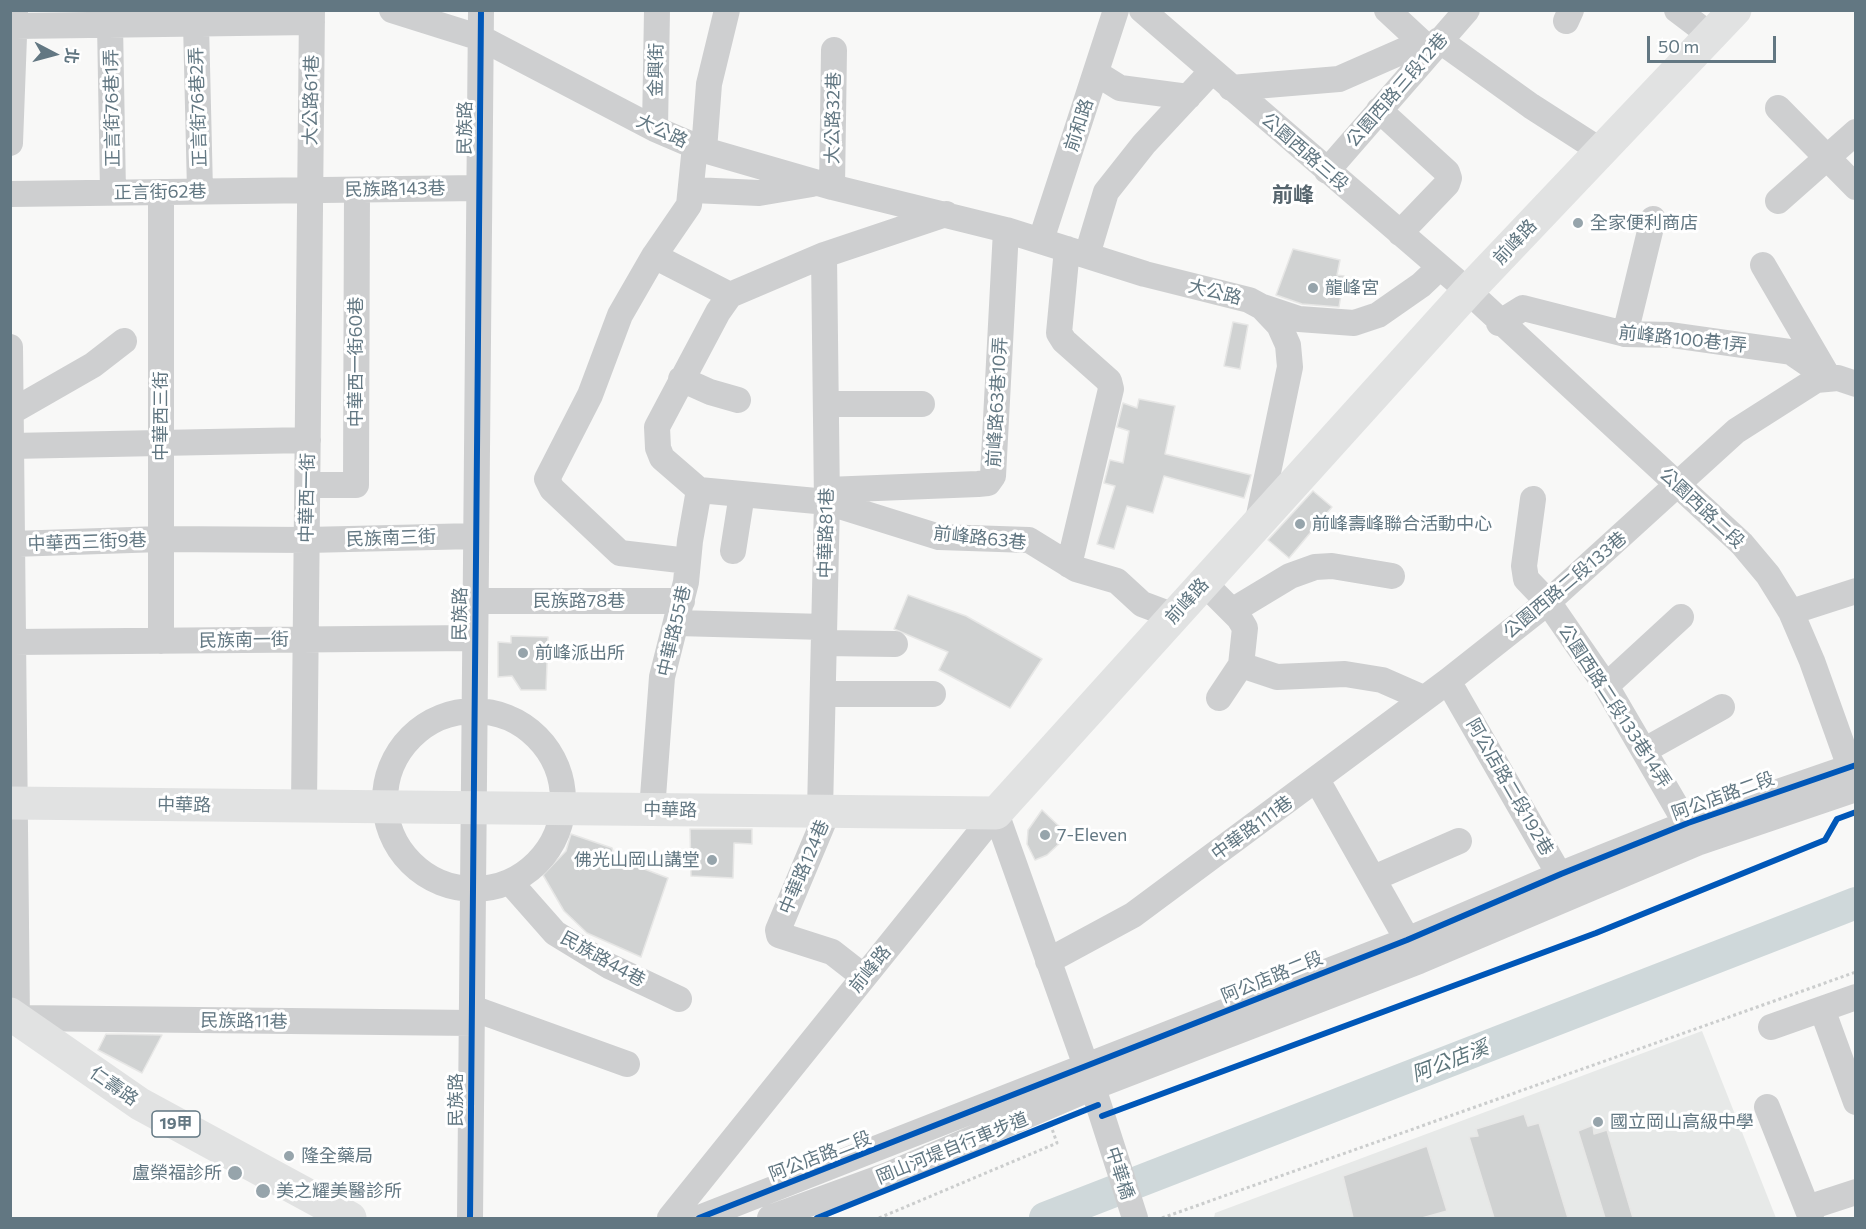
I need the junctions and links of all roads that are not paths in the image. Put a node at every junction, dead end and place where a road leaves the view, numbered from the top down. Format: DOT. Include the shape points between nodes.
graph roads {
  1 [pos="392,10"];
  2 [pos="481,10"];
  3 [pos="657,10"];
  4 [pos="727,10"];
  5 [pos="1116,10"];
  6 [pos="1142,10"];
  7 [pos="1387,10"];
  8 [pos="1467,10"];
  9 [pos="1677,10"];
  10 [pos="1736,10"];
  11 [pos="312,16"];
  12 [pos="15,18"];
  13 [pos="110,24"];
  14 [pos="196,24"];
  15 [pos="1710,35"];
  16 [pos="481,38"];
  17 [pos="1430,44"];
  18 [pos="834,50"];
  19 [pos="1211,72"];
  20 [pos="1096,73"];
  21 [pos="1231,88"];
  22 [pos="1188,97"];
  23 [pos="1778,108"];
  24 [pos="1379,110"];
  25 [pos="655,129"];
  26 [pos="1856,132"];
  27 [pos="10,143"];
  28 [pos="699,148"];
  29 [pos="1600,151"];
  30 [pos="1827,158"];
  31 [pos="1327,171"];
  32 [pos="825,185"];
  33 [pos="479,188"];
  34 [pos="1856,188"];
  35 [pos="310,190"];
  36 [pos="357,190"];
  37 [pos="693,190"];
  38 [pos="201,191"];
  39 [pos="113,192"];
  40 [pos="161,192"];
  41 [pos="10,194"];
  42 [pos="1779,201"];
  43 [pos="946,214"];
  44 [pos="1653,219"];
  45 [pos="1006,230"];
  46 [pos="1400,233"];
  47 [pos="1041,240"];
  48 [pos="1077,252"];
  49 [pos="824,255"];
  50 [pos="654,256"];
  51 [pos="1763,265"];
  52 [pos="1440,267"];
  53 [pos="1468,291"];
  54 [pos="730,296"];
  55 [pos="1263,307"];
  56 [pos="1499,322"];
  57 [pos="1624,334"];
  58 [pos="124,341"];
  59 [pos="10,347"];
  60 [pos="1829,378"];
  61 [pos="681,379"];
  62 [pos="11,380"];
  63 [pos="1856,384"];
  64 [pos="738,400"];
  65 [pos="922,404"];
  66 [pos="826,405"];
  67 [pos="11,412"];
  68 [pos="308,440"];
  69 [pos="161,443"];
  70 [pos="11,446"];
  71 [pos="308,485"];
  72 [pos="1679,485"];
  73 [pos="699,490"];
  74 [pos="742,494"];
  75 [pos="827,496"];
  76 [pos="1533,499"];
  77 [pos="1257,525"];
  78 [pos="476,536"];
  79 [pos="161,539"];
  80 [pos="307,540"];
  81 [pos="12,544"];
  82 [pos="733,551"];
  83 [pos="688,561"];
  84 [pos="1069,565"];
  85 [pos="1392,576"];
  86 [pos="1204,583"];
  87 [pos="1856,591"];
  88 [pos="476,601"];
  89 [pos="1548,602"];
  90 [pos="1232,611"];
  91 [pos="680,612"];
  92 [pos="1791,612"];
  93 [pos="1174,616"];
  94 [pos="1681,617"];
  95 [pos="824,635"];
  96 [pos="475,638"];
  97 [pos="306,639"];
  98 [pos="161,641"];
  99 [pos="13,642"];
  100 [pos="895,644"];
  101 [pos="1241,665"];
  102 [pos="1448,681"];
  103 [pos="1606,686"];
  104 [pos="823,694"];
  105 [pos="933,694"];
  106 [pos="1218,698"];
  107 [pos="1423,698"];
  108 [pos="1722,707"];
  109 [pos="474,710"];
  110 [pos="12,720"];
  111 [pos="1646,750"];
  112 [pos="1854,775"];
  113 [pos="1317,780"];
  114 [pos="13,803"];
  115 [pos="304,806"];
  116 [pos="384,807"];
  117 [pos="474,808"];
  118 [pos="564,809"];
  119 [pos="652,810"];
  120 [pos="824,811"];
  121 [pos="996,813"];
  122 [pos="1693,833"];
  123 [pos="1459,841"];
  124 [pos="1374,878"];
  125 [pos="510,882"];
  126 [pos="1566,885"];
  127 [pos="473,891"];
  128 [pos="1413,950"];
  129 [pos="1048,961"];
  130 [pos="864,977"];
  131 [pos="1856,997"];
  132 [pos="679,999"];
  133 [pos="1822,1009"];
  134 [pos="472,1015"];
  135 [pos="14,1016"];
  136 [pos="1771,1028"];
  137 [pos="627,1064"];
  138 [pos="1089,1076"];
  139 [pos="1856,1102"];
  140 [pos="1767,1107"];
  141 [pos="877,1149"];
  142 [pos="888,1175"];
  143 [pos="1856,1192"];
  144 [pos="1809,1213"];
  145 [pos="350,1218"];
  146 [pos="470,1218"];
  147 [pos="670,1218"];
  148 [pos="699,1218"];
  149 [pos="770,1218"];
  150 [pos="1135,1218"];
  1 -- 16 [label="street, 大公路"];
  2 -- 16 [label="street, 民族路"];
  3 -- 25 [label="street, 金興街"];
  4 -- 28 [label="street"];
  5 -- 20 [label="street, 前和路"];
  6 -- 19 [label="street, 公園西路三段"];
  7 -- 17 [label="street"];
  8 -- 17 [label="street, 公園西路三段12巷"];
  9 -- 15 [label="street"];
  10 -- 15 [label="main road, 前峰路"];
  11 -- 14 [label="street"];
  11 -- 35 [label="street, 大公路61巷"];
  12 -- 13 [label="street"];
  12 -- 27 [label="street"];
  13 -- 14 [label="street"];
  13 -- 39 [label="street, 正言街76巷1弄"];
  14 -- 38 [label="street, 正言街76巷2弄"];
  15 -- 29 [label="main road, 前峰路"];
  16 -- 25 [label="street, 大公路"];
  16 -- 33 [label="street, 民族路"];
  17 -- 21 [label="street, 公園西路三段12巷" via="1339,79"];
  17 -- 24 [label="street, 公園西路三段12巷"];
  17 -- 29 [label="street"];
  18 -- 32 [label="street, 大公路32巷"];
  19 -- 21 [label="street, 公園西路三段"];
  19 -- 22 [label="street"];
  20 -- 22 [label="street" via="1120,88"];
  20 -- 47 [label="street, 前和路"];
  21 -- 31 [label="street, 公園西路三段"];
  22 -- 48 [label="street" via="1106,192"];
  23 -- 30 [label="street"];
  24 -- 31 [label="street, 公園西路三段12巷"];
  24 -- 46 [label="street" via="1449,178"];
  25 -- 28 [label="street, 大公路"];
  26 -- 30 [label="street"];
  28 -- 32 [label="street, 大公路"];
  28 -- 37 [label="street"];
  29 -- 53 [label="main road, 前峰路"];
  30 -- 34 [label="street"];
  30 -- 42 [label="street"];
  31 -- 46 [label="street, 公園西路三段"];
  32 -- 37 [label="street" via="759,193"];
  32 -- 43 [label="street, 大公路"];
  33 -- 36 [label="street, 民族路143巷"];
  33 -- 78 [label="street, 民族路"];
  35 -- 36 [label="street, 民族路143巷"];
  35 -- 38 [label="street, 正言街62巷"];
  35 -- 68 [label="street, 中華西一街"];
  36 -- 71 [label="street, 中華西一街60巷" via="356,485"];
  37 -- 50 [label="street" via="689,205"];
  38 -- 40 [label="street, 正言街62巷"];
  39 -- 40 [label="street, 正言街62巷"];
  39 -- 41 [label="street, 正言街62巷"];
  40 -- 69 [label="street, 中華西三街"];
  43 -- 45 [label="street, 大公路"];
  43 -- 49 [label="street"];
  44 -- 57 [label="street"];
  45 -- 47 [label="street, 大公路"];
  45 -- 75 [label="street, 前峰路63巷10弄" via="993,476 988,483"];
  46 -- 52 [label="street, 公園西路三段"];
  47 -- 48 [label="street, 大公路"];
  48 -- 55 [label="street, 大公路"];
  48 -- 84 [label="street" via="1059,333 1109,381 1111,389"];
  49 -- 54 [label="street"];
  49 -- 66 [label="street, 中華路81巷"];
  50 -- 54 [label="street"];
  50 -- 83 [label="street" via="620,315 590,395 547,479 552,489 620,554"];
  51 -- 60 [label="street"];
  52 -- 53 [label="street, 公園西路三段"];
  52 -- 55 [label="street" via="1378,315 1354,323 1299,319"];
  53 -- 56 [label="street, 公園西路二段"];
  53 -- 77 [label="main road, 前峰路"];
  54 -- 61 [label="street"];
  55 -- 77 [label="street, 大公路" via="1279,325 1288,345 1290,367"];
  56 -- 57 [label="street, 前峰路100巷1弄" via="1523,308"];
  56 -- 72 [label="street, 公園西路二段"];
  57 -- 60 [label="street, 前峰路100巷1弄" via="1671,335 1791,352"];
  58 -- 67 [label="street" via="93,365"];
  59 -- 62 [label="street"];
  60 -- 63 [label="street"];
  60 -- 72 [label="street, 公園西路二段133巷" via="1803,387 1736,431"];
  61 -- 64 [label="street"];
  61 -- 73 [label="street" via="657,427 658,448 662,458"];
  62 -- 67 [label="street"];
  65 -- 66 [label="street"];
  66 -- 75 [label="street, 中華路81巷"];
  67 -- 70 [label="street"];
  68 -- 69 [label="street"];
  68 -- 71 [label="street, 中華西一街"];
  69 -- 70 [label="street"];
  69 -- 79 [label="street, 中華西三街"];
  70 -- 81 [label="street"];
  71 -- 80 [label="street, 中華西一街"];
  72 -- 89 [label="street, 公園西路二段133巷"];
  72 -- 92 [label="street, 公園西路二段" via="1742,544"];
  73 -- 74 [label="street, 前峰路63巷"];
  73 -- 83 [label="street, 中華路55巷"];
  74 -- 75 [label="street, 前峰路63巷"];
  74 -- 82 [label="street"];
  75 -- 84 [label="street, 前峰路63巷" via="939,537 1029,540"];
  75 -- 95 [label="street, 中華路81巷"];
  76 -- 89 [label="street, 公園西路二段133巷14弄" via="1523,572"];
  77 -- 86 [label="main road, 前峰路"];
  78 -- 80 [label="street, 民族南三街"];
  78 -- 88 [label="street, 民族路"];
  79 -- 80 [label="street, 民族南三街"];
  79 -- 81 [label="street, 中華西三街9巷"];
  79 -- 98 [label="street, 中華西三街"];
  80 -- 97 [label="street, 中華西一街"];
  81 -- 99 [label="street"];
  83 -- 91 [label="street, 中華路55巷"];
  84 -- 93 [label="street, 前峰路63巷" via="1118,581 1142,604"];
  85 -- 90 [label="street" via="1315,567 1290,576"];
  86 -- 90 [label="street"];
  86 -- 93 [label="main road, 前峰路"];
  87 -- 92 [label="street"];
  88 -- 91 [label="street, 民族路78巷"];
  88 -- 96 [label="street, 民族路"];
  89 -- 102 [label="street, 公園西路二段133巷"];
  89 -- 103 [label="street, 公園西路二段133巷14弄"];
  90 -- 101 [label="street" via="1245,628"];
  91 -- 95 [label="street, 民族路78巷"];
  91 -- 119 [label="street, 中華路55巷" via="662,677"];
  92 -- 112 [label="street, 公園西路二段"];
  93 -- 121 [label="main road, 前峰路"];
  94 -- 103 [label="street"];
  95 -- 100 [label="street, 民族路78巷"];
  95 -- 104 [label="street, 中華路81巷"];
  96 -- 97 [label="street, 民族南一街"];
  96 -- 109 [label="street, 民族路"];
  97 -- 98 [label="street, 民族南一街"];
  97 -- 115 [label="street, 中華西一街"];
  98 -- 99 [label="street, 民族南一街"];
  99 -- 110 [label="street"];
  101 -- 106 [label="street"];
  101 -- 107 [label="street" via="1277,676 1345,674 1382,680"];
  102 -- 107 [label="street, 中華路111巷"];
  102 -- 126 [label="street, 阿公店路二段192巷"];
  103 -- 111 [label="street, 公園西路二段133巷14弄"];
  104 -- 105 [label="street"];
  104 -- 120 [label="street, 中華路81巷"];
  107 -- 113 [label="street, 中華路111巷"];
  108 -- 111 [label="street"];
  109 -- 116 [label="street" via="447,714 422,727 402,747 389,772"];
  109 -- 117 [label="street, 民族路"];
  109 -- 118 [label="street" via="503,715 528,728 548,749 560,774"];
  110 -- 114 [label="street"];
  111 -- 122 [label="street, 公園西路二段133巷14弄"];
  112 -- 122 [label="street, 阿公店路二段"];
  113 -- 124 [label="street"];
  113 -- 129 [label="street, 中華路111巷" via="1133,915"];
  114 -- 115 [label="main road, 中華路"];
  114 -- 135 [label="street"];
  115 -- 116 [label="main road, 中華路"];
  116 -- 117 [label="main road, 中華路"];
  116 -- 127 [label="street" via="388,827 401,853 420,873 445,886"];
  117 -- 118 [label="main road, 中華路"];
  117 -- 127 [label="street, 民族路"];
  118 -- 119 [label="main road, 中華路"];
  118 -- 125 [label="street" via="546,855 526,874"];
  119 -- 120 [label="main road, 中華路"];
  120 -- 121 [label="main road, 中華路"];
  120 -- 130 [label="street, 中華路124巷" via="779,935 832,952"];
  121 -- 129 [label="street"];
  121 -- 130 [label="street, 前峰路"];
  122 -- 126 [label="street, 阿公店路二段"];
  123 -- 124 [label="street"];
  124 -- 128 [label="street"];
  125 -- 127 [label="street"];
  125 -- 132 [label="street, 民族路44巷" via="555,933 609,966"];
  126 -- 128 [label="street, 阿公店路二段"];
  127 -- 134 [label="street, 民族路"];
  128 -- 138 [label="street, 阿公店路二段"];
  129 -- 138 [label="street"];
  130 -- 147 [label="street, 前峰路"];
  131 -- 133 [label="street"];
  133 -- 136 [label="street"];
  133 -- 139 [label="street"];
  134 -- 135 [label="street, 民族路11巷"];
  134 -- 137 [label="street, 民族路11巷"];
  134 -- 146 [label="street, 民族路"];
  135 -- 145 [label="main road, 仁壽路 / 19甲" via="140,1104"];
  138 -- 141 [label="street, 阿公店路二段"];
  138 -- 142 [label="street, 阿公店路二段"];
  138 -- 150 [label="street, 中華橋"];
  140 -- 144 [label="street"];
  141 -- 142 [label="street"];
  141 -- 148 [label="street, 阿公店路二段"];
  142 -- 149 [label="street, 阿公店路二段"];
  143 -- 144 [label="street"];
}
